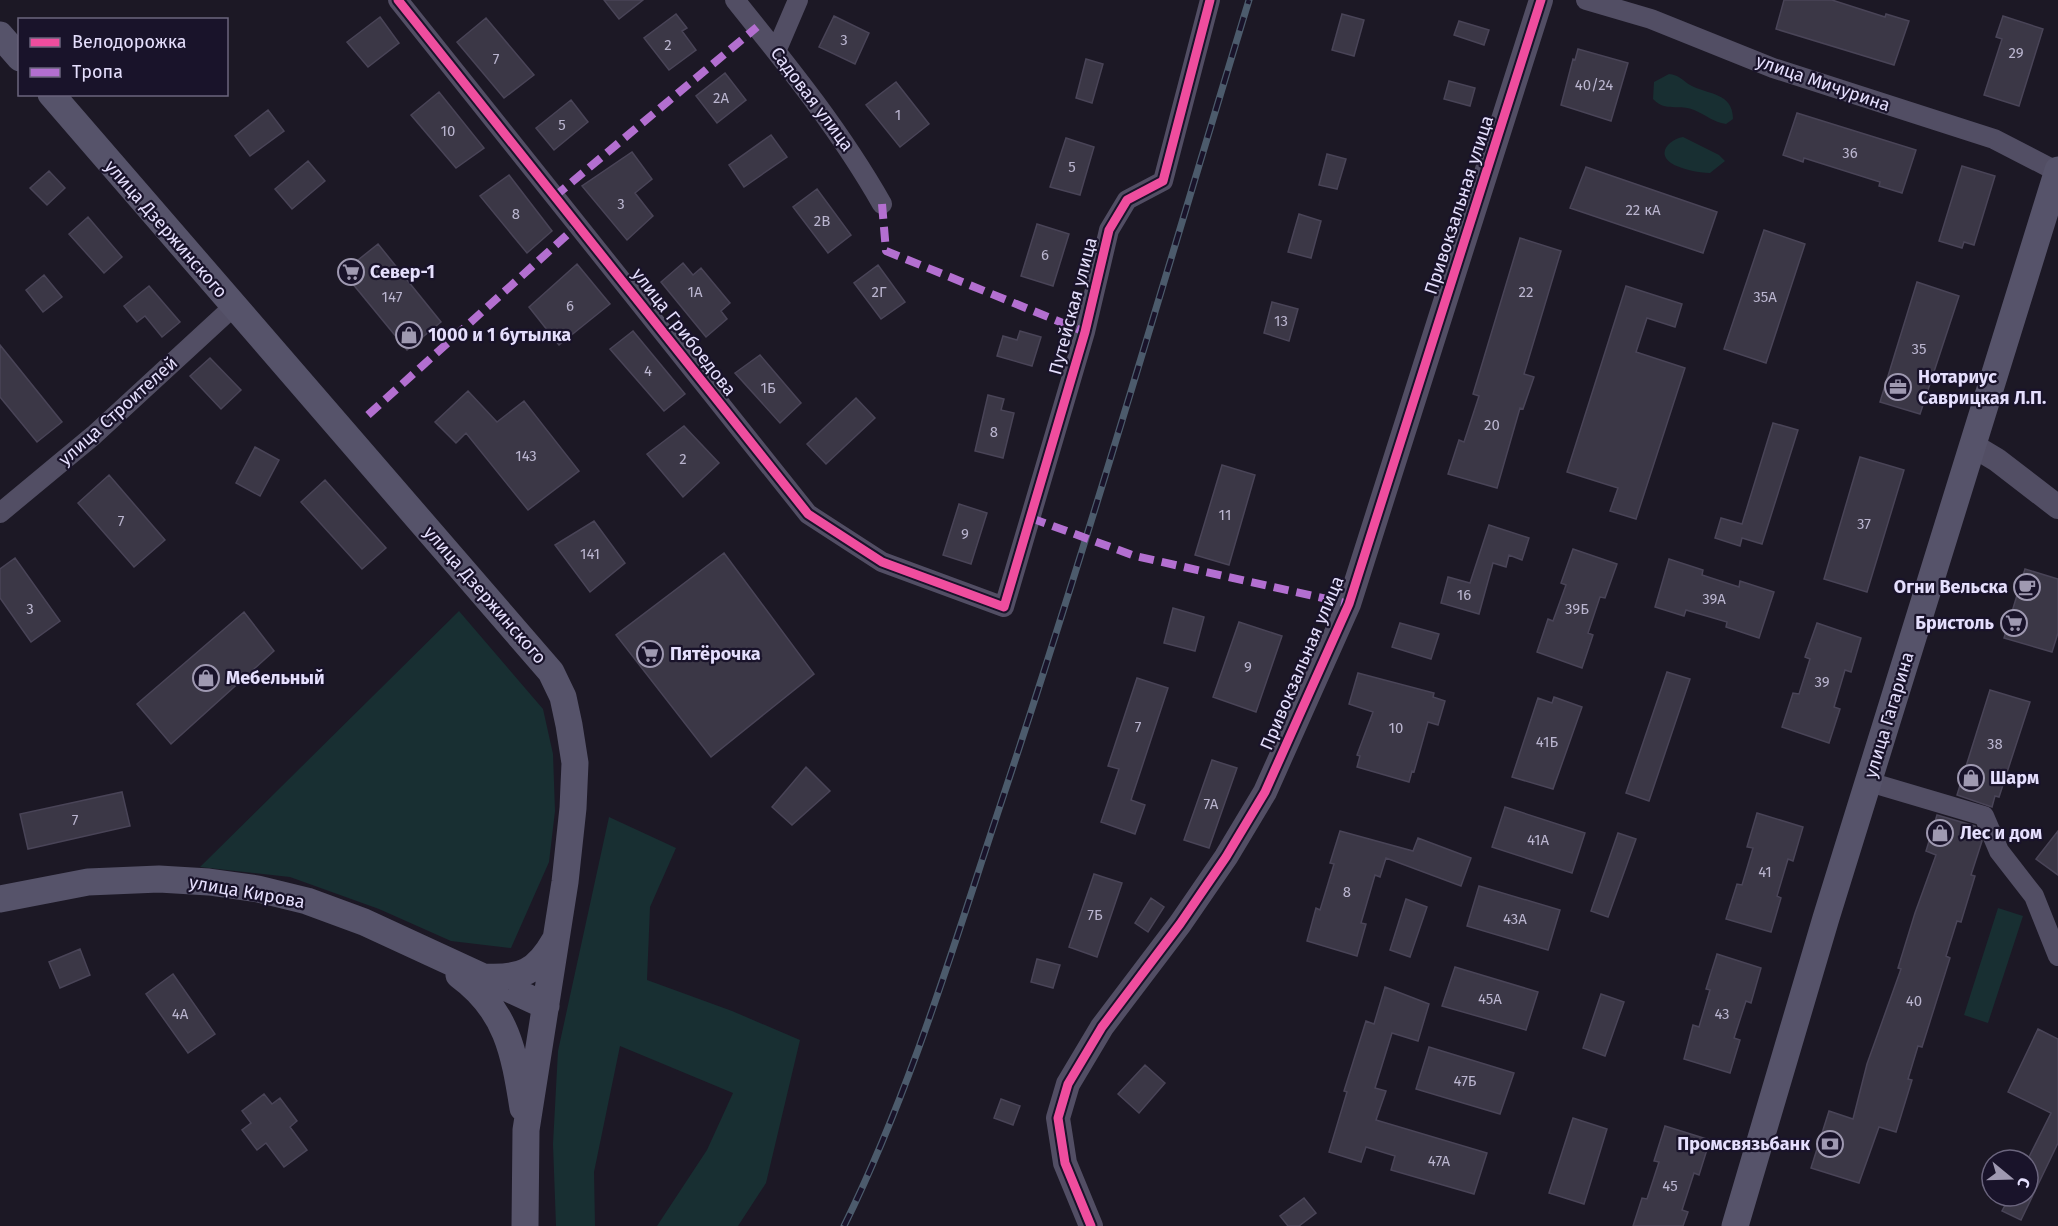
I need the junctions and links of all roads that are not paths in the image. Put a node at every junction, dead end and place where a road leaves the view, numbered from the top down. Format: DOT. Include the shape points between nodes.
graph roads {
  1 [pos="398,0"];
  2 [pos="735,0"];
  3 [pos="798,0"];
  4 [pos="1210,0"];
  5 [pos="1541,0"];
  6 [pos="1586,0"];
  7 [pos="0,35"];
  8 [pos="777,49"];
  9 [pos="18,56"];
  10 [pos="53,96"];
  11 [pos="2058,171"];
  12 [pos="882,204"];
  13 [pos="233,307"];
  14 [pos="1972,445"];
  15 [pos="2058,507"];
  16 [pos="0,513"];
  17 [pos="1004,607"];
  18 [pos="1869,782"];
  19 [pos="0,899"];
  20 [pos="557,936"];
  21 [pos="427,952"];
  22 [pos="2058,956"];
  23 [pos="481,976"];
  24 [pos="546,1006"];
  25 [pos="526,1130"];
  26 [pos="525,1226"];
  27 [pos="1091,1226"];
  28 [pos="1735,1226"];
  1 -- 17 [label="street, улица Грибоедова" via="808,514 882,562"];
  2 -- 8 [label="street, Садовая улица"];
  3 -- 8 [label="street"];
  4 -- 17 [label="street, Путейская улица" via="1163,181 1127,200 1109,230 1085,332"];
  5 -- 27 [label="street, Привокзальная улица" via="1349,603 1265,792 1226,857 1102,1027 1068,1084 1058,1118 1064,1152"];
  6 -- 11 [label="street, улица Мичурина" via="1651,19 1773,68 1994,139"];
  7 -- 9 [label="main road"];
  8 -- 12 [label="street, Садовая улица" via="853,153"];
  10 -- 13 [label="main road, улица Дзержинского"];
  11 -- 14 [label="main road, улица Гагарина"];
  13 -- 16 [label="street, улица Строителей" via="94,435"];
  13 -- 20 [label="main road, улица Дзержинского" via="551,672 564,697 575,763"];
  14 -- 15 [label="street"];
  14 -- 18 [label="main road, улица Гагарина"];
  18 -- 22 [label="street" via="1984,816 1999,851 2034,896"];
  18 -- 28 [label="main road, улица Гагарина"];
  19 -- 21 [label="main road, улица Кирова" via="88,882 209,882 307,901"];
  20 -- 23 [label="main road" via="545,958 528,972 506,978"];
  20 -- 24 [label="main road, улица Дзержинского"];
  21 -- 23 [label="main road, улица Кирова"];
  21 -- 25 [label="main road" via="470,983 498,1015 508,1034"];
  23 -- 24 [label="main road, улица Кирова"];
  24 -- 25 [label="main road, улица Дзержинского"];
  25 -- 26 [label="main road, улица Дзержинского"];
}
